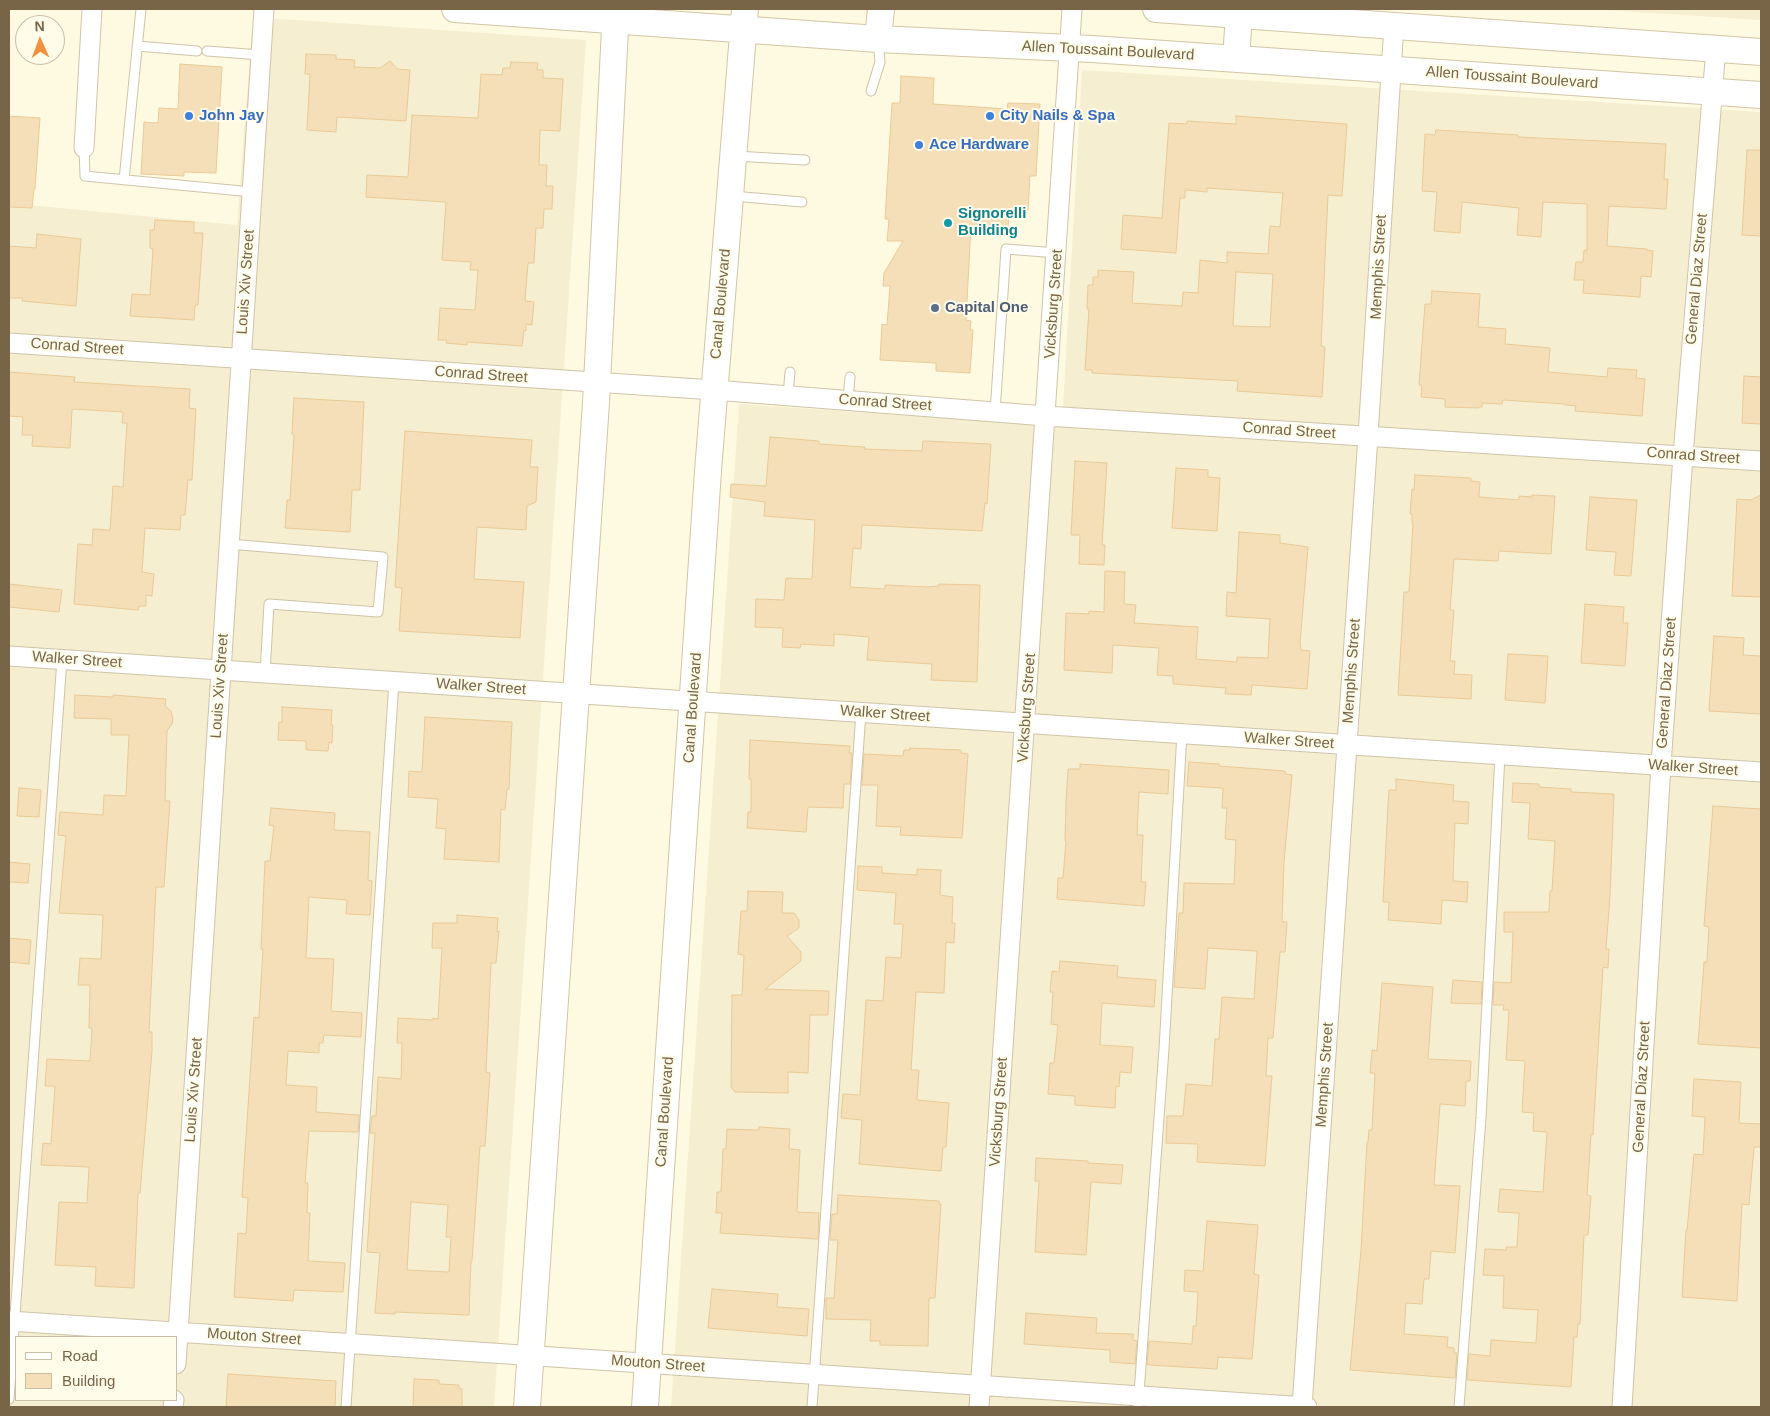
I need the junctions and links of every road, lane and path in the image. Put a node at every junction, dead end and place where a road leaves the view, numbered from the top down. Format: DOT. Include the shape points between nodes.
graph roads {
  1 [pos="92,9"];
  2 [pos="141,9"];
  3 [pos="264,9"];
  4 [pos="455,9"];
  5 [pos="881,9"];
  6 [pos="1072,9"];
  7 [pos="1156,9"];
  8 [pos="1239,14"];
  9 [pos="616,15"];
  10 [pos="744,19"];
  11 [pos="1394,24"];
  12 [pos="878,38"];
  13 [pos="137,46"];
  14 [pos="1070,48"];
  15 [pos="1716,48"];
  16 [pos="197,50"];
  17 [pos="207,51"];
  18 [pos="1761,52"];
  19 [pos="260,55"];
  20 [pos="1236,59"];
  21 [pos="1391,70"];
  22 [pos="871,91"];
  23 [pos="1712,92"];
  24 [pos="1761,95"];
  25 [pos="84,148"];
  26 [pos="733,156"];
  27 [pos="805,160"];
  28 [pos="124,180"];
  29 [pos="252,192"];
  30 [pos="730,196"];
  31 [pos="802,202"];
  32 [pos="1057,253"];
  33 [pos="9,342"];
  34 [pos="241,358"];
  35 [pos="790,372"];
  36 [pos="850,377"];
  37 [pos="597,383"];
  38 [pos="714,390"];
  39 [pos="788,396"];
  40 [pos="848,400"];
  41 [pos="994,412"];
  42 [pos="1046,416"];
  43 [pos="1368,436"];
  44 [pos="1682,456"];
  45 [pos="1761,461"];
  46 [pos="229,544"];
  47 [pos="9,656"];
  48 [pos="62,659"];
  49 [pos="221,670"];
  50 [pos="264,673"];
  51 [pos="394,681"];
  52 [pos="576,693"];
  53 [pos="693,701"];
  54 [pos="861,712"];
  55 [pos="1026,723"];
  56 [pos="1182,734"];
  57 [pos="1347,744"];
  58 [pos="1500,755"];
  59 [pos="1661,766"];
  60 [pos="1761,772"];
  61 [pos="11,1321"];
  62 [pos="178,1332"];
  63 [pos="178,1336"];
  64 [pos="350,1343"];
  65 [pos="531,1355"];
  66 [pos="648,1363"];
  67 [pos="813,1374"];
  68 [pos="981,1386"];
  69 [pos="9,1399"];
  70 [pos="1139,1402"];
  71 [pos="346,1407"];
  72 [pos="527,1407"];
  73 [pos="645,1407"];
  74 [pos="812,1407"];
  75 [pos="979,1407"];
  76 [pos="1302,1407"];
  77 [pos="1307,1407"];
  78 [pos="1459,1407"];
  79 [pos="1622,1407"];
  1 -- 25 [label="street"];
  2 -- 13 [label="lane"];
  3 -- 19 [label="street, Louis Xiv Street"];
  4 -- 9 [label="main road, Allen Toussaint Boulevard"];
  5 -- 12 [label="main road"];
  6 -- 14 [label="street, Vicksburg Street"];
  7 -- 8 [label="main road"];
  8 -- 11 [label="main road"];
  8 -- 20 [label="main road"];
  9 -- 10 [label="main road, Allen Toussaint Boulevard"];
  9 -- 37 [label="main road"];
  10 -- 12 [label="main road, Allen Toussaint Boulevard"];
  10 -- 26 [label="main road, Canal Boulevard"];
  11 -- 15 [label="main road"];
  11 -- 21 [label="street, Memphis Street"];
  12 -- 14 [label="main road, Allen Toussaint Boulevard"];
  12 -- 22 [label="lane" via="880,62"];
  13 -- 16 [label="lane"];
  13 -- 28 [label="lane"];
  14 -- 20 [label="main road, Allen Toussaint Boulevard"];
  14 -- 32 [label="street, Vicksburg Street"];
  15 -- 18 [label="main road"];
  15 -- 23 [label="street, General Diaz Street"];
  17 -- 19 [label="lane"];
  19 -- 29 [label="street, Louis Xiv Street"];
  20 -- 21 [label="main road, Allen Toussaint Boulevard"];
  21 -- 23 [label="main road, Allen Toussaint Boulevard"];
  21 -- 43 [label="street, Memphis Street"];
  23 -- 24 [label="main road, Allen Toussaint Boulevard"];
  23 -- 44 [label="street, General Diaz Street"];
  25 -- 28 [label="lane" via="85,176"];
  26 -- 27 [label="lane"];
  26 -- 30 [label="main road, Canal Boulevard"];
  28 -- 29 [label="lane"];
  29 -- 34 [label="street, Louis Xiv Street"];
  30 -- 31 [label="lane"];
  30 -- 38 [label="main road, Canal Boulevard"];
  32 -- 41 [label="lane" via="1006,249"];
  32 -- 42 [label="street, Vicksburg Street"];
  33 -- 34 [label="street, Conrad Street"];
  34 -- 37 [label="street, Conrad Street"];
  34 -- 46 [label="street, Louis Xiv Street"];
  35 -- 39 [label="lane"];
  36 -- 40 [label="lane"];
  37 -- 38 [label="street, Conrad Street"];
  37 -- 52 [label="main road"];
  38 -- 39 [label="street, Conrad Street"];
  38 -- 53 [label="main road, Canal Boulevard"];
  39 -- 40 [label="street, Conrad Street"];
  40 -- 41 [label="street, Conrad Street"];
  41 -- 42 [label="street, Conrad Street"];
  42 -- 43 [label="street, Conrad Street"];
  42 -- 55 [label="street, Vicksburg Street"];
  43 -- 44 [label="street, Conrad Street"];
  43 -- 57 [label="street, Memphis Street"];
  44 -- 45 [label="street, Conrad Street"];
  44 -- 59 [label="street, General Diaz Street"];
  46 -- 49 [label="street, Louis Xiv Street"];
  46 -- 50 [label="lane" via="383,557 378,612 270,604"];
  47 -- 48 [label="street, Walker Street"];
  48 -- 49 [label="street, Walker Street"];
  48 -- 61 [label="lane"];
  49 -- 50 [label="street, Walker Street"];
  49 -- 62 [label="street, Louis Xiv Street"];
  50 -- 51 [label="street, Walker Street"];
  51 -- 52 [label="street, Walker Street"];
  51 -- 64 [label="lane"];
  52 -- 53 [label="street, Walker Street"];
  52 -- 65 [label="main road"];
  53 -- 54 [label="street, Walker Street"];
  53 -- 66 [label="main road, Canal Boulevard"];
  54 -- 55 [label="street, Walker Street"];
  54 -- 67 [label="lane"];
  55 -- 56 [label="street, Walker Street"];
  55 -- 68 [label="street, Vicksburg Street"];
  56 -- 57 [label="street, Walker Street"];
  56 -- 70 [label="lane"];
  57 -- 58 [label="street, Walker Street"];
  57 -- 76 [label="street, Memphis Street"];
  58 -- 59 [label="street, Walker Street"];
  58 -- 78 [label="lane" via="1481,1118"];
  59 -- 60 [label="street, Walker Street"];
  59 -- 79 [label="street, General Diaz Street"];
  61 -- 62 [label="street, Mouton Street"];
  61 -- 69 [label="lane"];
  62 -- 63 [label="street, Louis Xiv Street"];
  62 -- 64 [label="street, Mouton Street"];
  64 -- 65 [label="street, Mouton Street"];
  64 -- 71 [label="lane"];
  65 -- 66 [label="street, Mouton Street"];
  65 -- 72 [label="main road"];
  66 -- 67 [label="street, Mouton Street"];
  66 -- 73 [label="main road, Canal Boulevard"];
  67 -- 68 [label="street, Mouton Street"];
  67 -- 74 [label="lane"];
  68 -- 70 [label="street, Mouton Street"];
  68 -- 75 [label="street, Vicksburg Street"];
  70 -- 76 [label="street, Mouton Street"];
  76 -- 77 [label="street, Mouton Street"];
}
